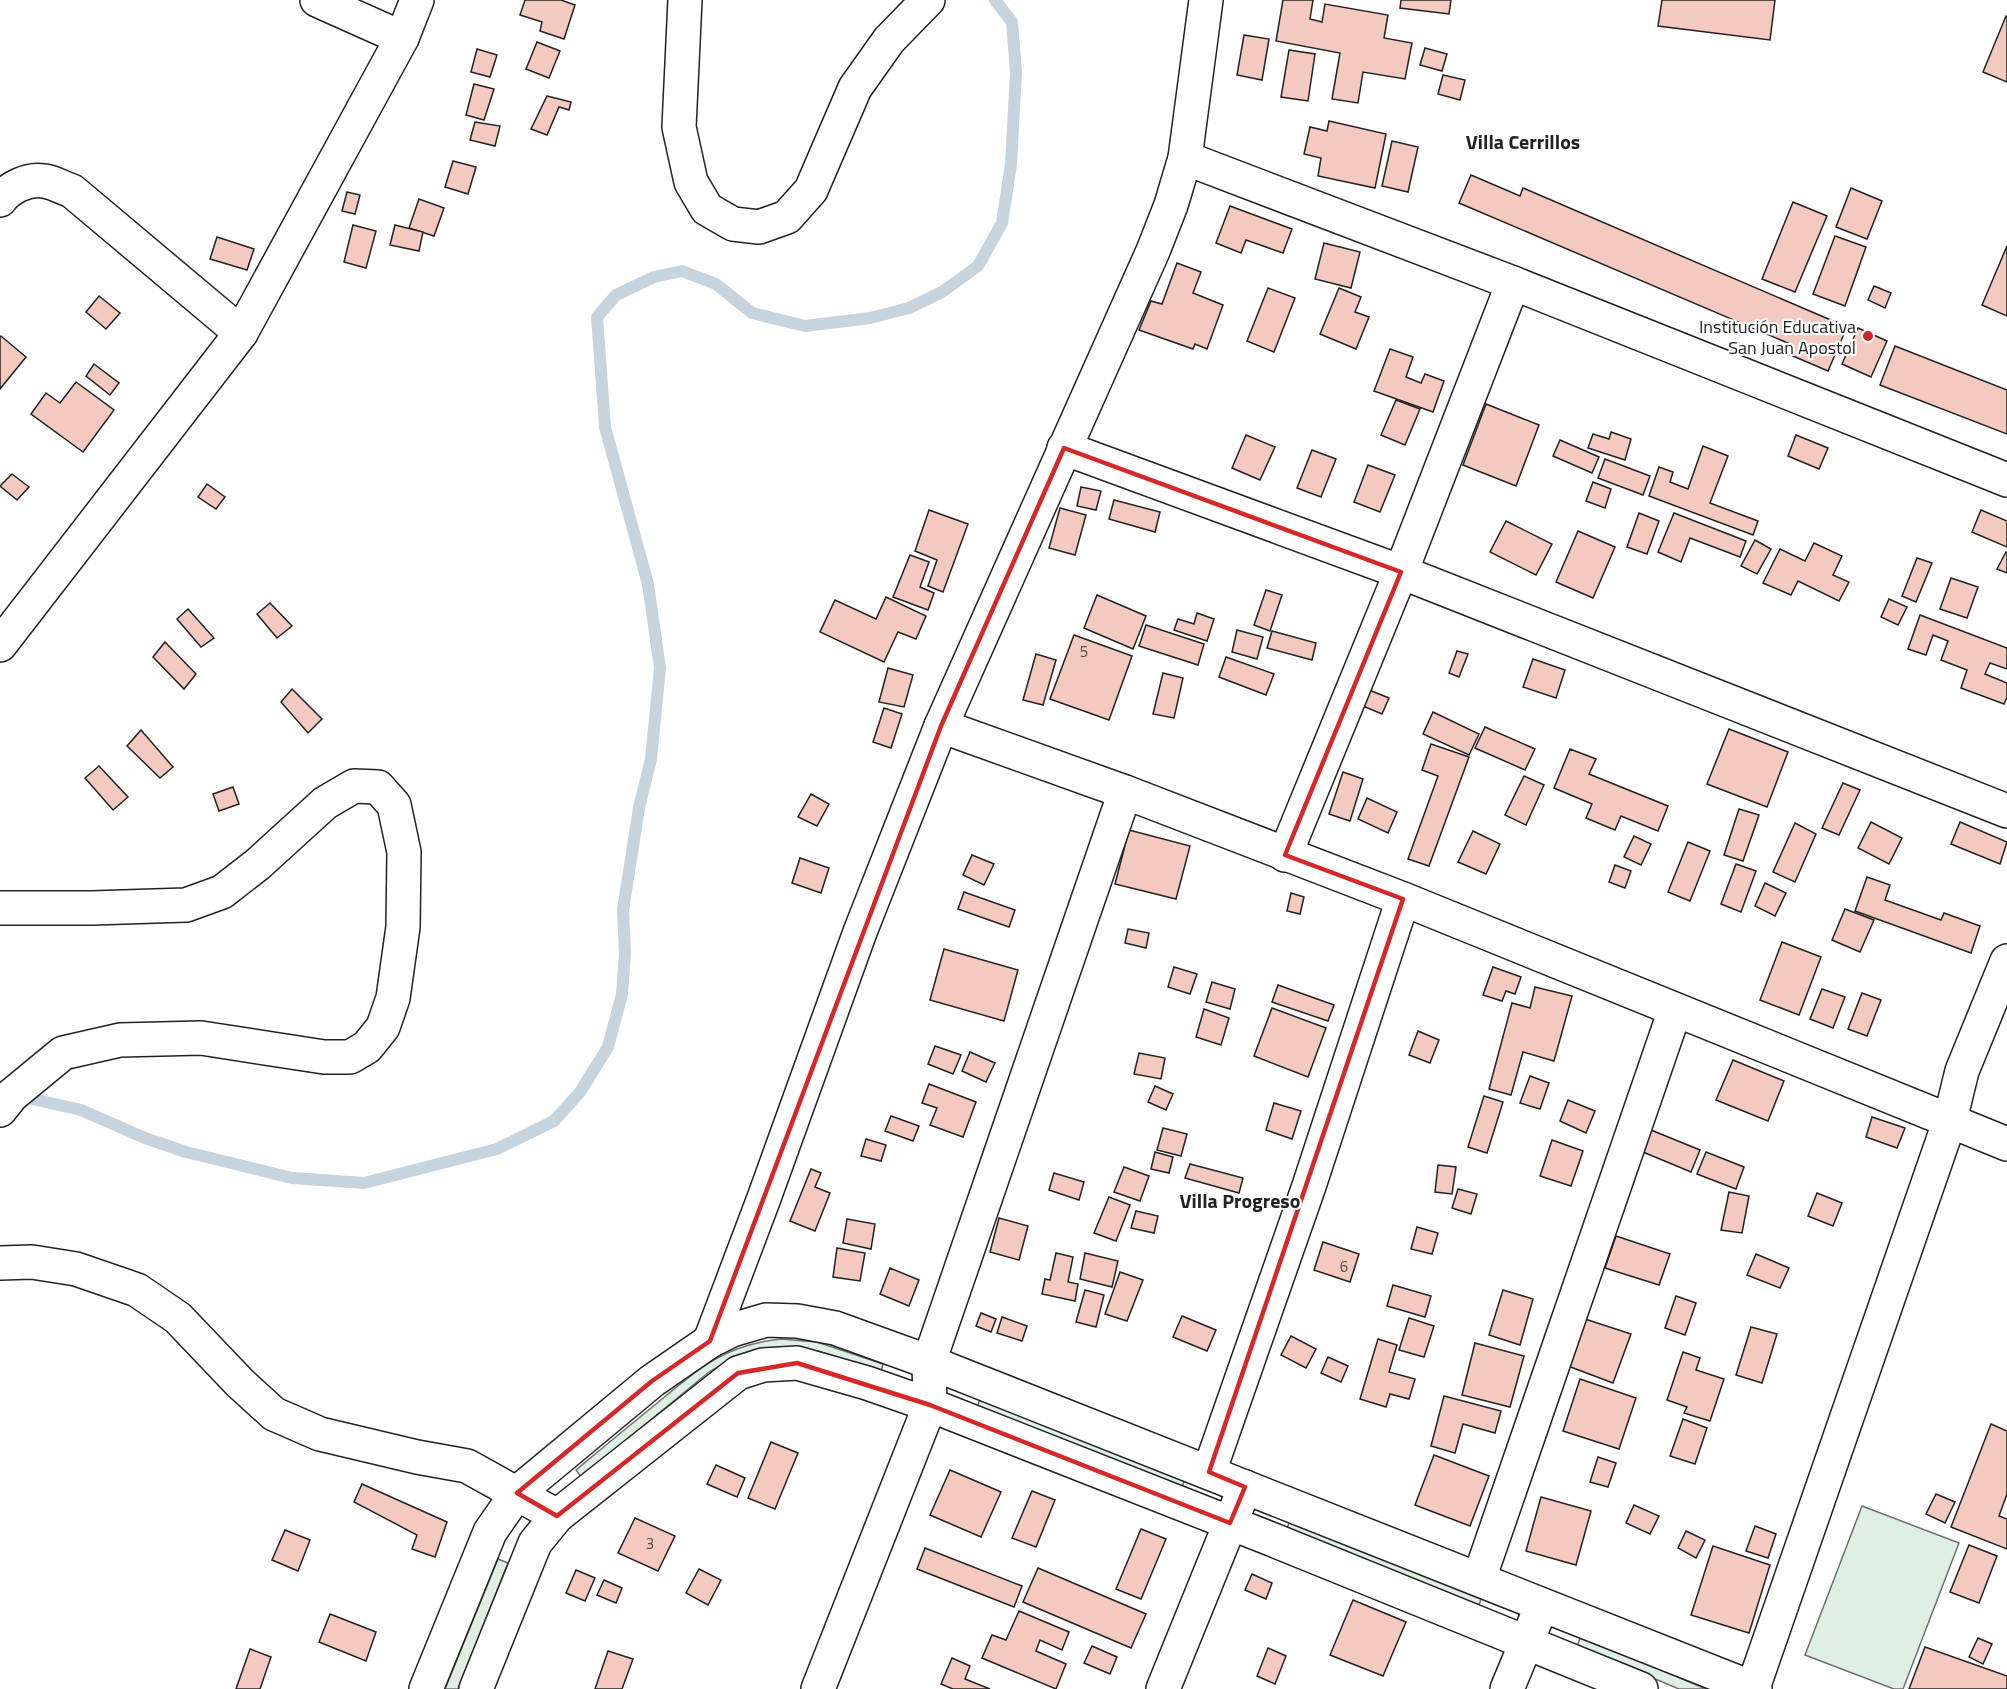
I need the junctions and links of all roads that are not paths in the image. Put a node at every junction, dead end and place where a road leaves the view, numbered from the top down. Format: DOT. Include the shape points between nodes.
graph roads {
  1 [pos="317,0"];
  2 [pos="417,0"];
  3 [pos="686,0"];
  4 [pos="928,0"];
  5 [pos="1206,0"];
  6 [pos="402,38"];
  7 [pos="1185,158"];
  8 [pos="0,200"];
  9 [pos="1513,283"];
  10 [pos="241,333"];
  11 [pos="1064,448"];
  12 [pos="2007,480"];
  13 [pos="1401,572"];
  14 [pos="0,645"];
  15 [pos="941,726"];
  16 [pos="1125,792"];
  17 [pos="2007,812"];
  18 [pos="1285,855"];
  19 [pos="1403,899"];
  20 [pos="0,908"];
  21 [pos="2007,962"];
  22 [pos="1675,1010"];
  23 [pos="0,1110"];
  24 [pos="1950,1120"];
  25 [pos="2007,1144"];
  26 [pos="0,1263"];
  27 [pos="710,1341"];
  28 [pos="929,1362"];
  29 [pos="930,1405"];
  30 [pos="1209,1472"];
  31 [pos="1245,1487"];
  32 [pos="517,1493"];
  33 [pos="556,1516"];
  34 [pos="1230,1523"];
  35 [pos="1479,1579"];
  36 [pos="1542,1605"];
  37 [pos="1526,1641"];
  38 [pos="426,1689"];
  39 [pos="476,1689"];
  40 [pos="818,1689"];
  41 [pos="1163,1689"];
  42 [pos="1507,1689"];
  43 [pos="1641,1689"];
  44 [pos="1754,1689"];
  1 -- 6 [label="street"];
  2 -- 6 [label="street"];
  3 -- 4 [label="street" via="679,127 690,183 707,209 734,224 759,227 787,217 811,190 855,88 889,40"];
  5 -- 7 [label="street"];
  6 -- 10 [label="street"];
  7 -- 9 [label="street"];
  7 -- 11 [label="street" via="1153,251"];
  8 -- 10 [label="street" via="7,191 27,182 44,181 72,191"];
  9 -- 12 [label="street"];
  9 -- 13 [label="street"];
  10 -- 14 [label="street"];
  11 -- 13 [label="street"];
  11 -- 15 [label="street"];
  13 -- 17 [label="street"];
  13 -- 18 [label="street"];
  15 -- 16 [label="street"];
  15 -- 27 [label="street" via="860,932"];
  16 -- 18 [label="street"];
  16 -- 28 [label="street"];
  18 -- 19 [label="street"];
  19 -- 22 [label="street"];
  19 -- 30 [label="street" via="1309,1186"];
  20 -- 23 [label="street" via="186,905 222,892 325,803 354,786 378,787 394,805 404,852 403,927 393,998 383,1027 368,1047 351,1057 324,1057 201,1038 120,1040 63,1053 12,1095"];
  21 -- 24 [label="street" via="1962,1071"];
  22 -- 24 [label="street"];
  22 -- 35 [label="street"];
  24 -- 25 [label="street"];
  24 -- 44 [label="street"];
  26 -- 32 [label="street" via="32,1262 76,1269 137,1290 178,1318 274,1414 320,1434 368,1447 467,1466"];
  27 -- 28 [label="street" via="766,1320 797,1321 835,1328"];
  27 -- 32 [label="street" via="652,1382"];
  28 -- 29 [label="street"];
  28 -- 30 [label="street"];
  29 -- 33 [label="street" via="797,1363 763,1365 728,1380"];
  29 -- 34 [label="street"];
  29 -- 40 [label="street"];
  30 -- 31 [label="street"];
  31 -- 34 [label="street"];
  31 -- 35 [label="street"];
  32 -- 33 [label="street"];
  32 -- 38 [label="street" via="490,1532"];
  33 -- 39 [label="street" via="535,1543"];
  34 -- 37 [label="street"];
  34 -- 41 [label="street"];
  35 -- 36 [label="street"];
  36 -- 37 [label="street"];
  36 -- 44 [label="street"];
  37 -- 42 [label="street"];
  37 -- 43 [label="street"];
}
